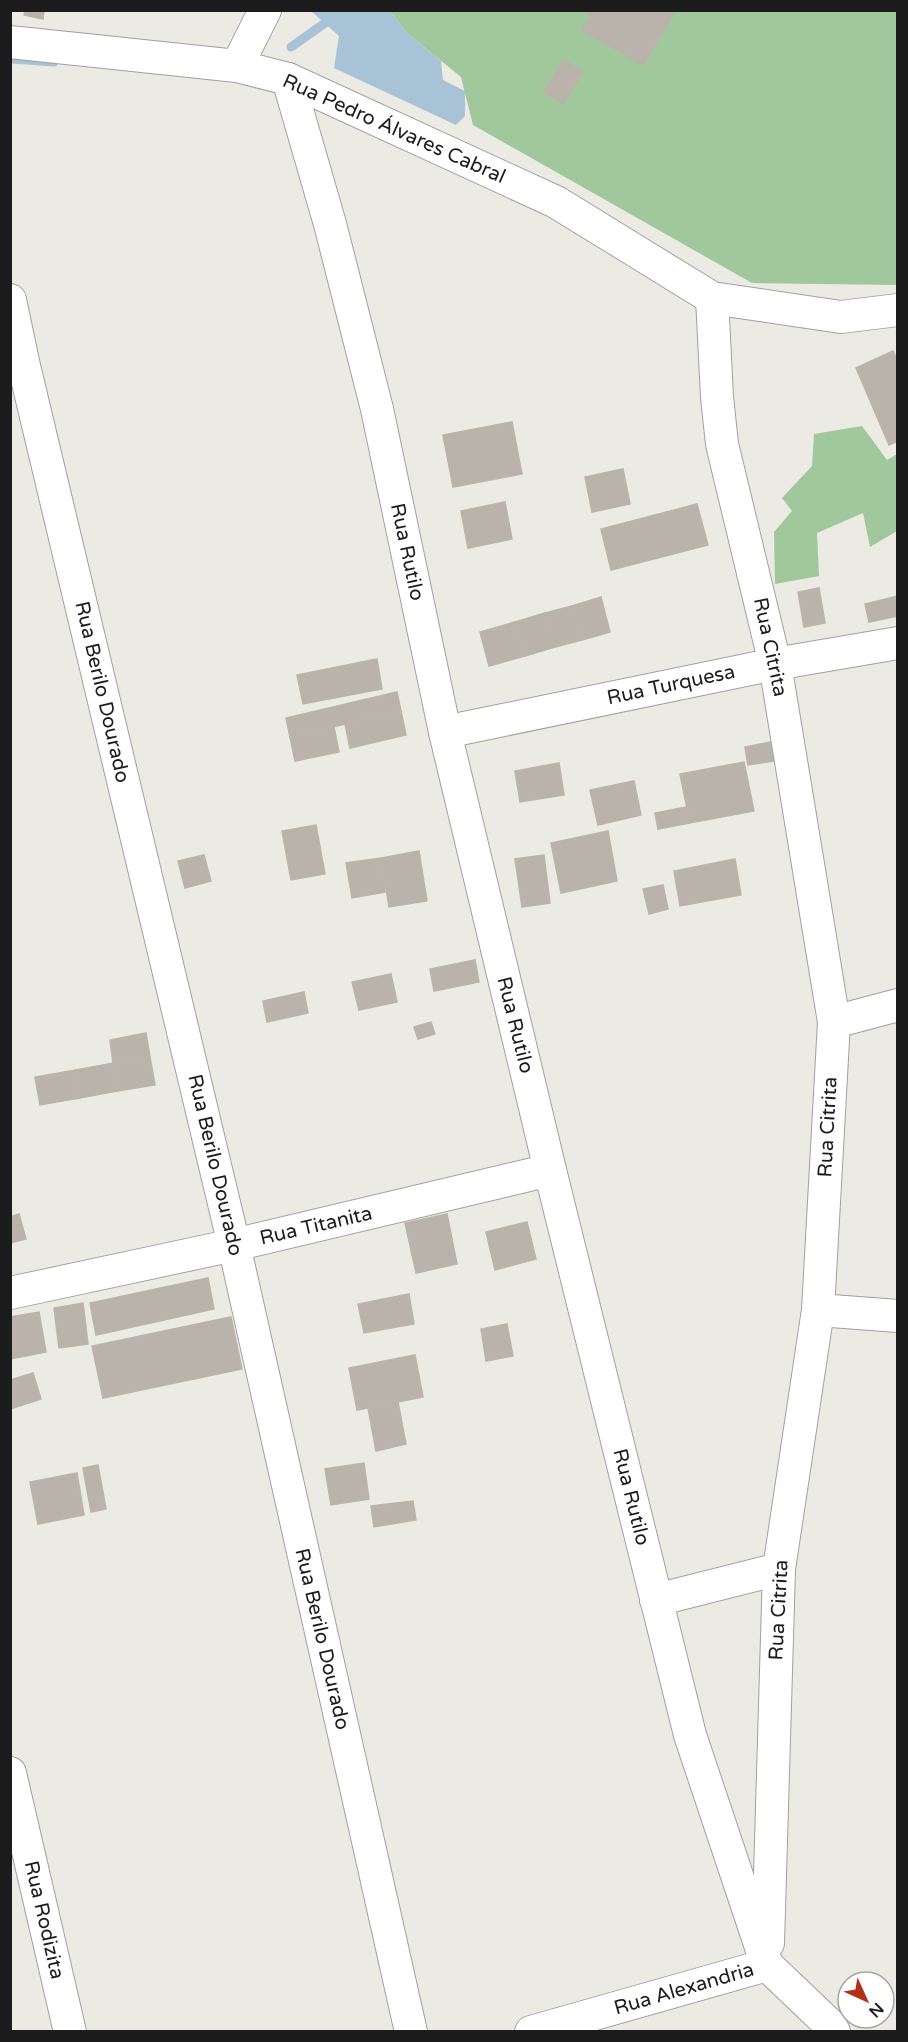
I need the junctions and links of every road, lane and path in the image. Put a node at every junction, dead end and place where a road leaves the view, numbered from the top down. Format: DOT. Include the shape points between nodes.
graph roads {
  1 [pos="266,10"];
  2 [pos="10,42"];
  3 [pos="237,66"];
  4 [pos="288,79"];
  5 [pos="712,298"];
  6 [pos="10,300"];
  7 [pos="897,310"];
  8 [pos="897,643"];
  9 [pos="775,664"];
  10 [pos="445,732"];
  11 [pos="897,1005"];
  12 [pos="834,1022"];
  13 [pos="550,1170"];
  14 [pos="234,1245"];
  15 [pos="10,1293"];
  16 [pos="818,1310"];
  17 [pos="897,1316"];
  18 [pos="779,1569"];
  19 [pos="656,1600"];
  20 [pos="10,1773"];
  21 [pos="767,1965"];
  22 [pos="70,2031"];
  23 [pos="411,2031"];
  24 [pos="531,2031"];
  25 [pos="834,2031"];
  1 -- 3 [label="street"];
  2 -- 3 [label="street, Rua Pedro Álvares Cabral"];
  3 -- 4 [label="street, Rua Pedro Álvares Cabral"];
  4 -- 5 [label="street, Rua Pedro Álvares Cabral" via="556,202"];
  4 -- 10 [label="street, Rua Rutilo" via="377,409"];
  5 -- 7 [label="street" via="842,317"];
  5 -- 9 [label="street, Rua Citrita" via="722,444"];
  6 -- 14 [label="street, Rua Berilo Dourado"];
  8 -- 9 [label="street, Rua Turquesa"];
  9 -- 10 [label="street, Rua Turquesa"];
  9 -- 12 [label="street, Rua Citrita"];
  10 -- 13 [label="street, Rua Rutilo"];
  11 -- 12 [label="street"];
  12 -- 16 [label="street, Rua Citrita"];
  13 -- 14 [label="street, Rua Titanita"];
  13 -- 19 [label="street, Rua Rutilo"];
  14 -- 15 [label="street, Rua Titanita"];
  14 -- 23 [label="street, Rua Berilo Dourado"];
  16 -- 17 [label="street"];
  16 -- 18 [label="street, Rua Citrita"];
  18 -- 19 [label="street"];
  18 -- 21 [label="street, Rua Citrita"];
  19 -- 21 [label="street, Rua Rutilo" via="690,1735"];
  20 -- 22 [label="street, Rua Rodizita"];
  21 -- 24 [label="street, Rua Alexandria"];
  21 -- 25 [label="street"];
}
